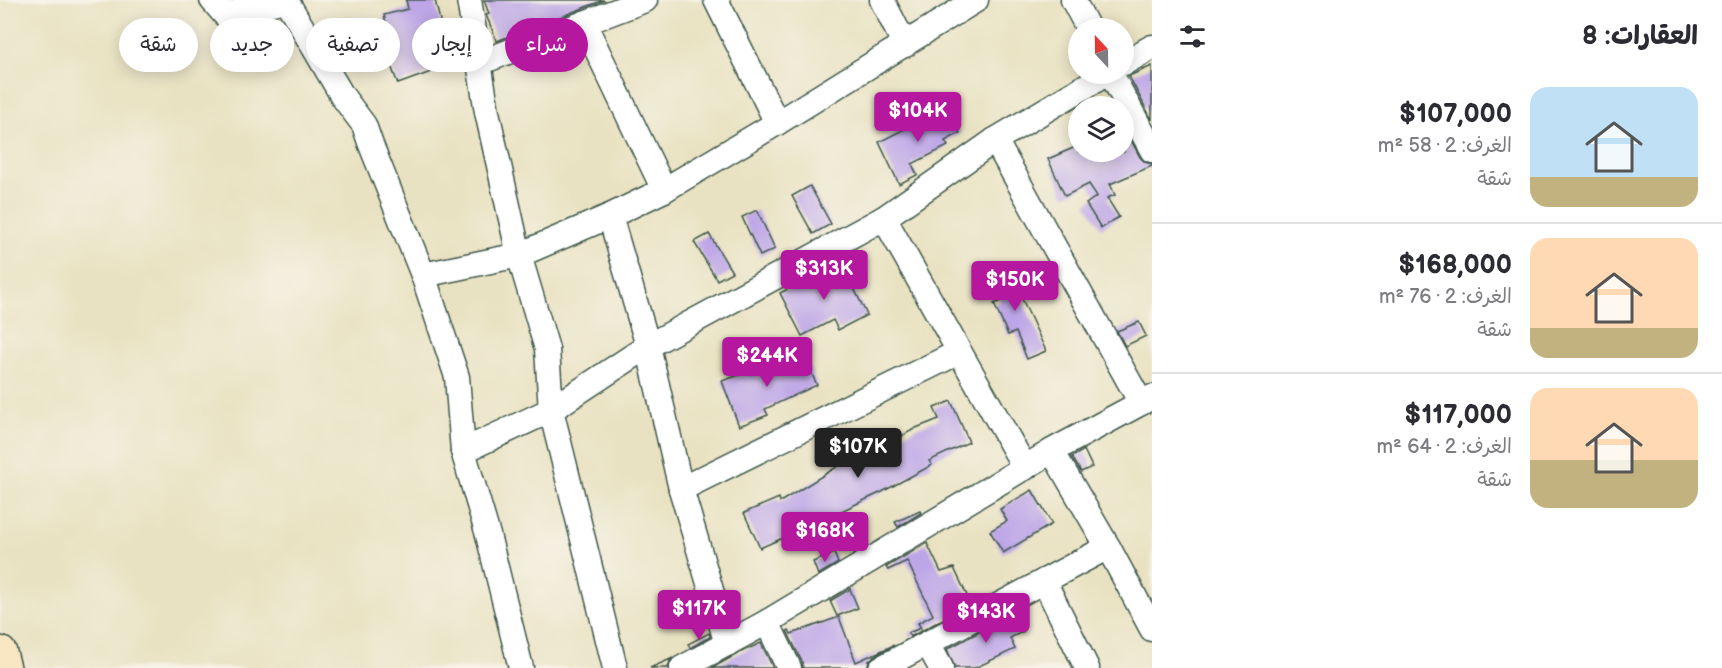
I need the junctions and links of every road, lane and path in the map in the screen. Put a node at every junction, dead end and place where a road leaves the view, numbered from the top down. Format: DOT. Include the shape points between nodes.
graph roads {
  1 [pos="212,0"];
  2 [pos="285,0"];
  3 [pos="469,0"];
  4 [pos="645,0"];
  5 [pos="716,0"];
  6 [pos="882,0"];
  7 [pos="976,0"];
  8 [pos="1073,0"];
  9 [pos="472,18"];
  10 [pos="1083,18"];
  11 [pos="588,21"];
  12 [pos="588,31"];
  13 [pos="905,45"];
  14 [pos="1152,47"];
  15 [pos="1134,57"];
  16 [pos="480,72"];
  17 [pos="1089,84"];
  18 [pos="1117,84"];
  19 [pos="777,123"];
  20 [pos="995,140"];
  21 [pos="1152,150"];
  22 [pos="663,190"];
  23 [pos="610,216"];
  24 [pos="884,218"];
  25 [pos="519,255"];
  26 [pos="423,275"];
  27 [pos="648,346"];
  28 [pos="959,352"];
  29 [pos="1146,400"];
  30 [pos="551,410"];
  31 [pos="463,451"];
  32 [pos="1053,451"];
  33 [pos="1025,468"];
  34 [pos="681,489"];
  35 [pos="1107,547"];
  36 [pos="1044,581"];
  37 [pos="767,622"];
  38 [pos="1152,628"];
  39 [pos="727,644"];
  40 [pos="928,644"];
  41 [pos="0,653"];
  42 [pos="4,668"];
  43 [pos="521,668"];
  44 [pos="615,668"];
  45 [pos="682,668"];
  46 [pos="789,668"];
  47 [pos="881,668"];
  48 [pos="941,668"];
  49 [pos="1087,668"];
  1 -- 2 [label="street" via="225,15"];
  2 -- 26 [label="street" via="364,125"];
  3 -- 9 [label="street"];
  4 -- 11 [label="street"];
  5 -- 19 [label="street"];
  6 -- 13 [label="street"];
  7 -- 13 [label="street"];
  8 -- 10 [label="street"];
  12 -- 22 [label="street"];
  13 -- 19 [label="street"];
  14 -- 15 [label="street"];
  16 -- 25 [label="street"];
  17 -- 20 [label="street"];
  18 -- 21 [label="street"];
  19 -- 22 [label="street"];
  20 -- 24 [label="street"];
  20 -- 29 [label="street"];
  22 -- 23 [label="street"];
  23 -- 25 [label="street"];
  23 -- 27 [label="street"];
  24 -- 27 [label="street"];
  24 -- 28 [label="street"];
  25 -- 26 [label="street"];
  25 -- 30 [label="street" via="547,349"];
  26 -- 31 [label="street" via="457,377"];
  27 -- 30 [label="street"];
  27 -- 34 [label="street"];
  28 -- 33 [label="street"];
  28 -- 34 [label="street"];
  29 -- 32 [label="street"];
  30 -- 31 [label="street"];
  30 -- 44 [label="street"];
  31 -- 43 [label="street"];
  32 -- 33 [label="street"];
  32 -- 35 [label="street"];
  33 -- 37 [label="street"];
  34 -- 39 [label="street"];
  35 -- 36 [label="street"];
  35 -- 38 [label="street"];
  36 -- 40 [label="street"];
  36 -- 49 [label="street"];
  37 -- 39 [label="street"];
  37 -- 46 [label="street"];
  39 -- 45 [label="street"];
  40 -- 47 [label="street"];
  40 -- 48 [label="street"];
  41 -- 42 [label="street"];
}
